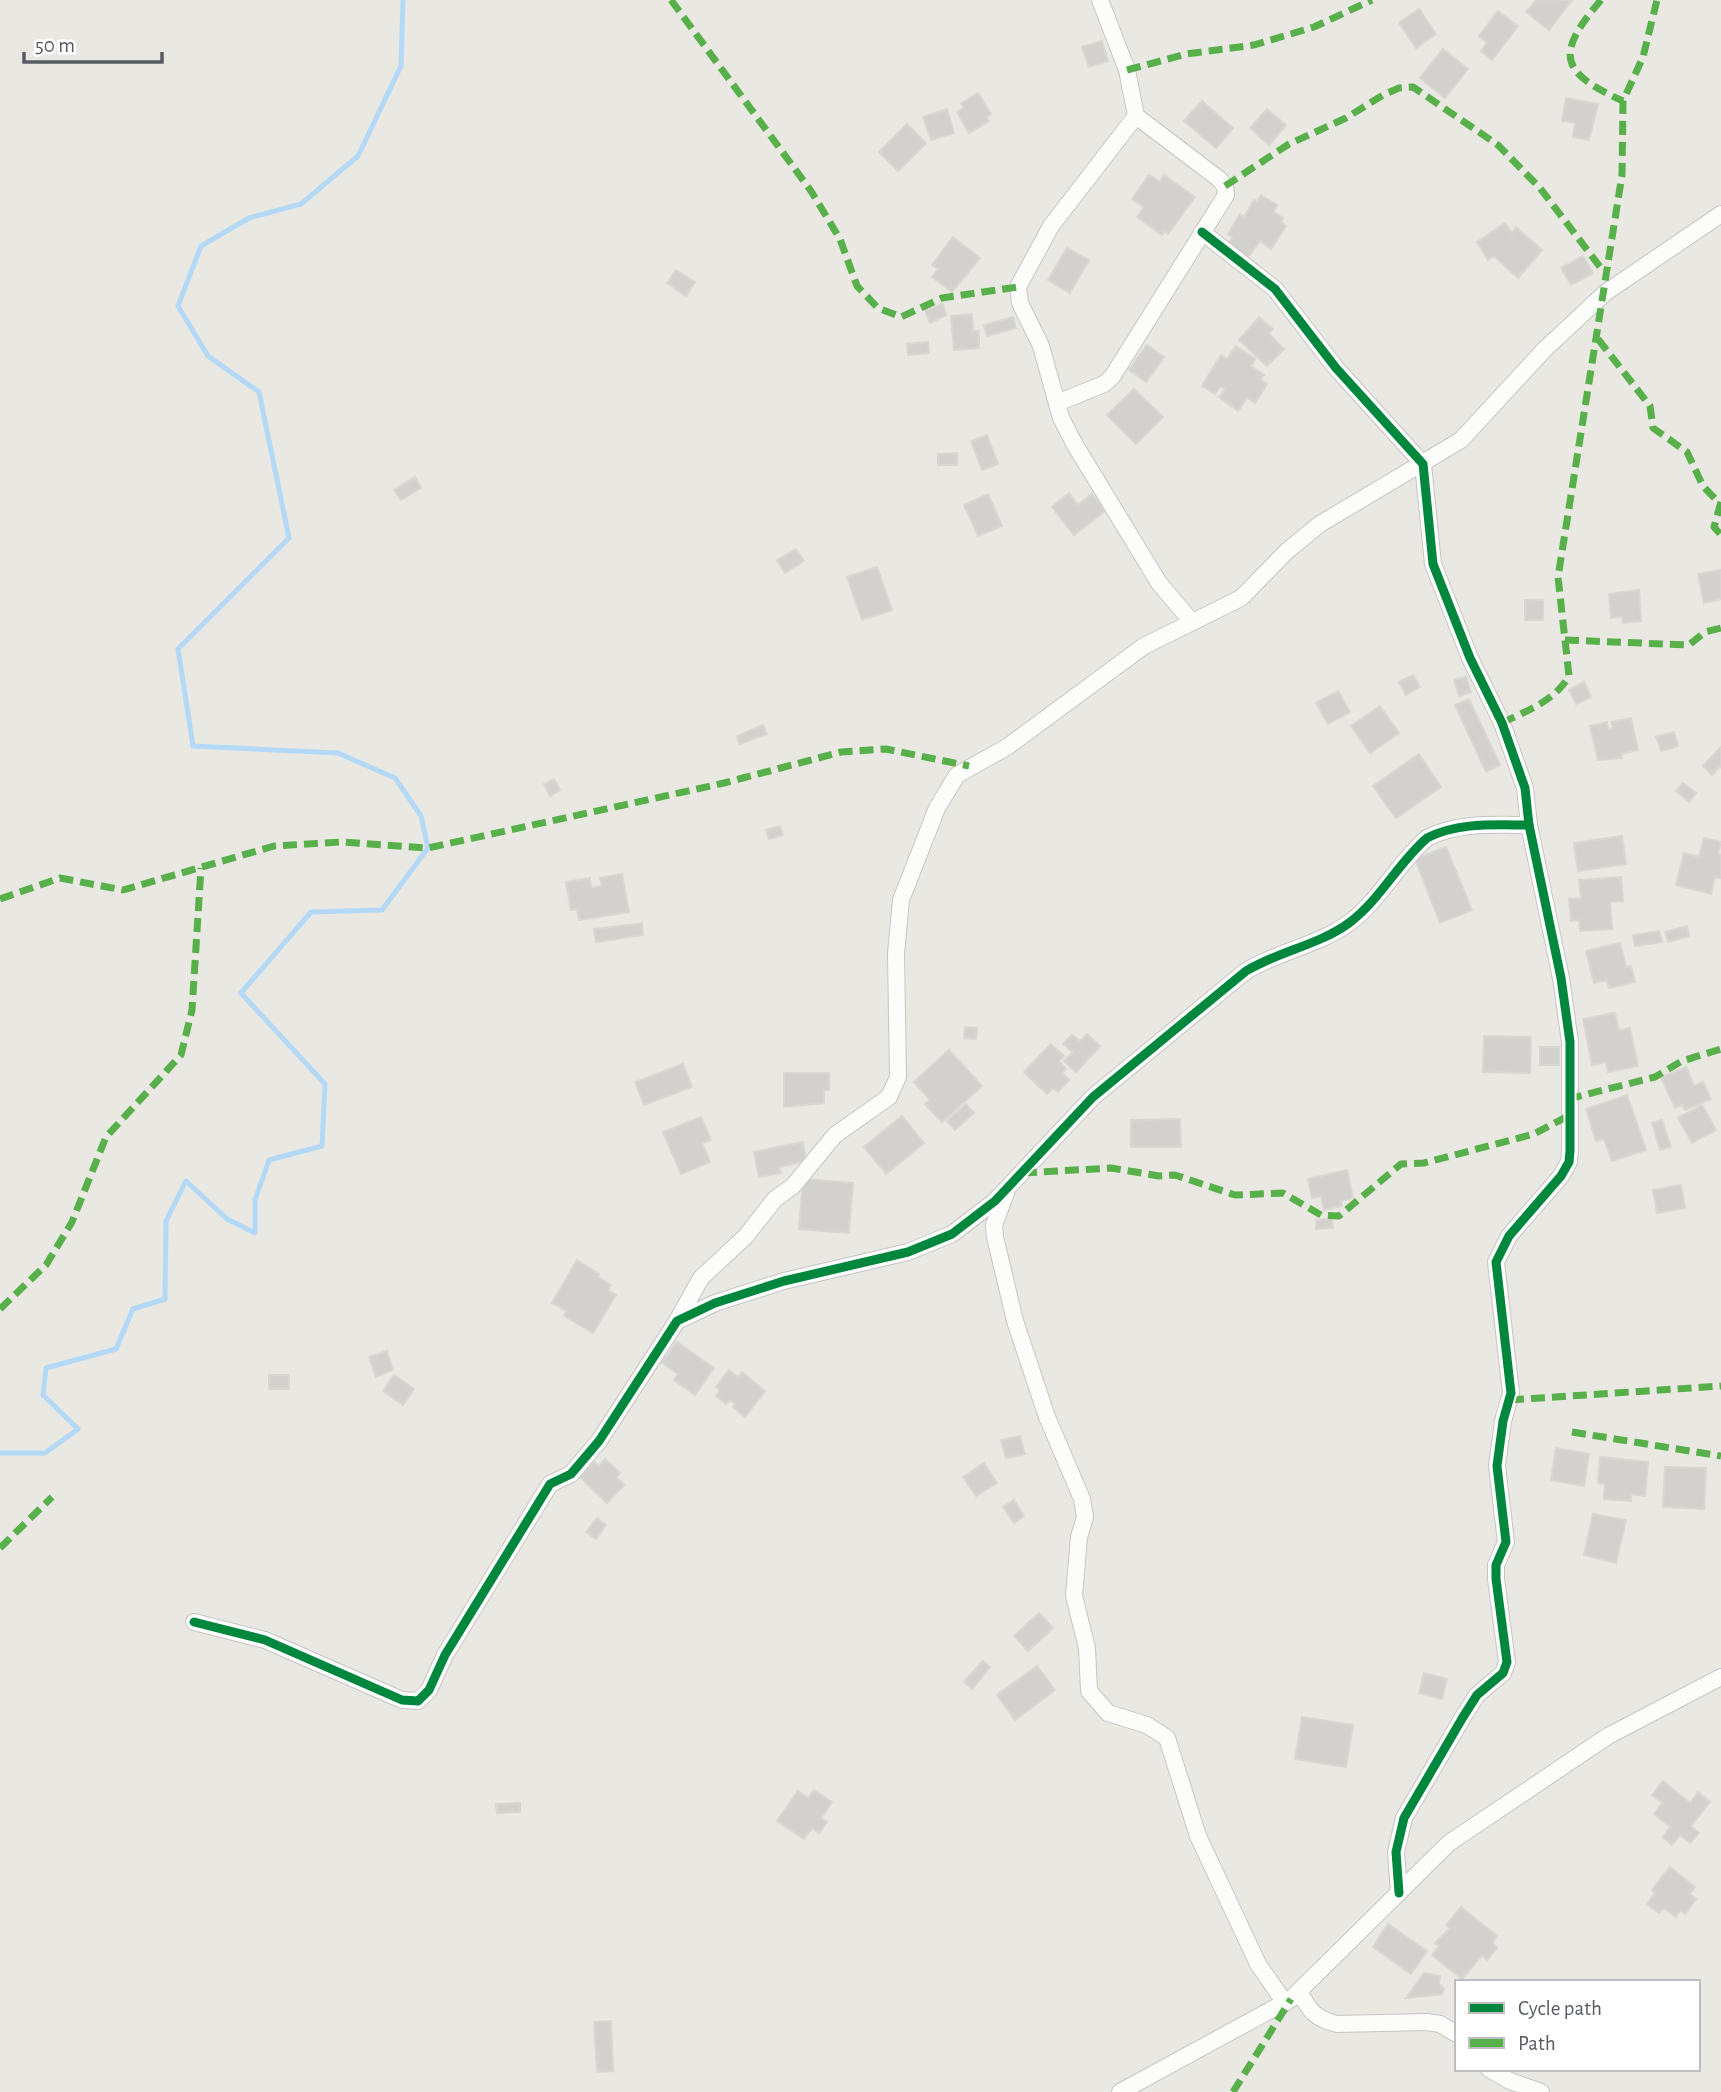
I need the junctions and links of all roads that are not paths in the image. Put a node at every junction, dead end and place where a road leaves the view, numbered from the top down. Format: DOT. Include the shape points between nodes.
graph roads {
  1 [pos="1100,0"];
  2 [pos="1136,116"];
  3 [pos="1721,214"];
  4 [pos="1202,232"];
  5 [pos="1057,403"];
  6 [pos="1423,464"];
  7 [pos="1192,622"];
  8 [pos="1529,825"];
  9 [pos="1008,1188"];
  10 [pos="677,1321"];
  11 [pos="194,1622"];
  12 [pos="1721,1677"];
  13 [pos="1399,1893"];
  14 [pos="1299,1991"];
  15 [pos="1284,2003"];
  16 [pos="1455,2033"];
  17 [pos="1492,2071"];
  18 [pos="1120,2092"];
  19 [pos="1541,2092"];
  1 -- 2 [label="street" via="1127,71"];
  2 -- 4 [label="street" via="1225,186 1226,195"];
  2 -- 5 [label="street" via="1051,226 1018,287"];
  3 -- 6 [label="street" via="1605,293 1544,350 1461,440"];
  4 -- 5 [label="street" via="1112,377"];
  4 -- 6 [label="street" via="1275,289 1335,368"];
  5 -- 7 [label="street" via="1075,445 1159,583"];
  6 -- 7 [label="street" via="1320,523 1241,598"];
  6 -- 8 [label="street" via="1433,564 1517,762"];
  7 -- 10 [label="street" via="1143,646 1007,747 969,766 944,791 901,900 896,953 899,1065 893,1092 835,1135 793,1186 775,1199 746,1236 701,1278"];
  8 -- 9 [label="street" via="1476,825 1427,838 1348,924 1246,971 1116,1077"];
  8 -- 13 [label="street" via="1570,1042 1569,1162 1509,1236 1496,1262 1511,1393 1497,1466 1506,1542 1496,1565 1496,1579 1507,1662 1503,1673 1478,1695 1463,1717 1404,1818 1396,1852"];
  9 -- 10 [label="street" via="953,1234 908,1252 784,1280"];
  9 -- 15 [label="street" via="994,1226 998,1249 1015,1321 1085,1517 1074,1596 1087,1648 1089,1691 1108,1713 1167,1738 1198,1836 1258,1964"];
  10 -- 11 [label="street" via="599,1441 571,1474 550,1484 445,1655 429,1690 418,1701 402,1700 265,1640"];
  12 -- 13 [label="street" via="1608,1736 1449,1843"];
  13 -- 14 [label="street"];
  14 -- 15 [label="street"];
  14 -- 16 [label="street" via="1308,2009 1322,2020 1337,2024 1427,2022"];
  15 -- 18 [label="street"];
  17 -- 19 [label="street"];
}
